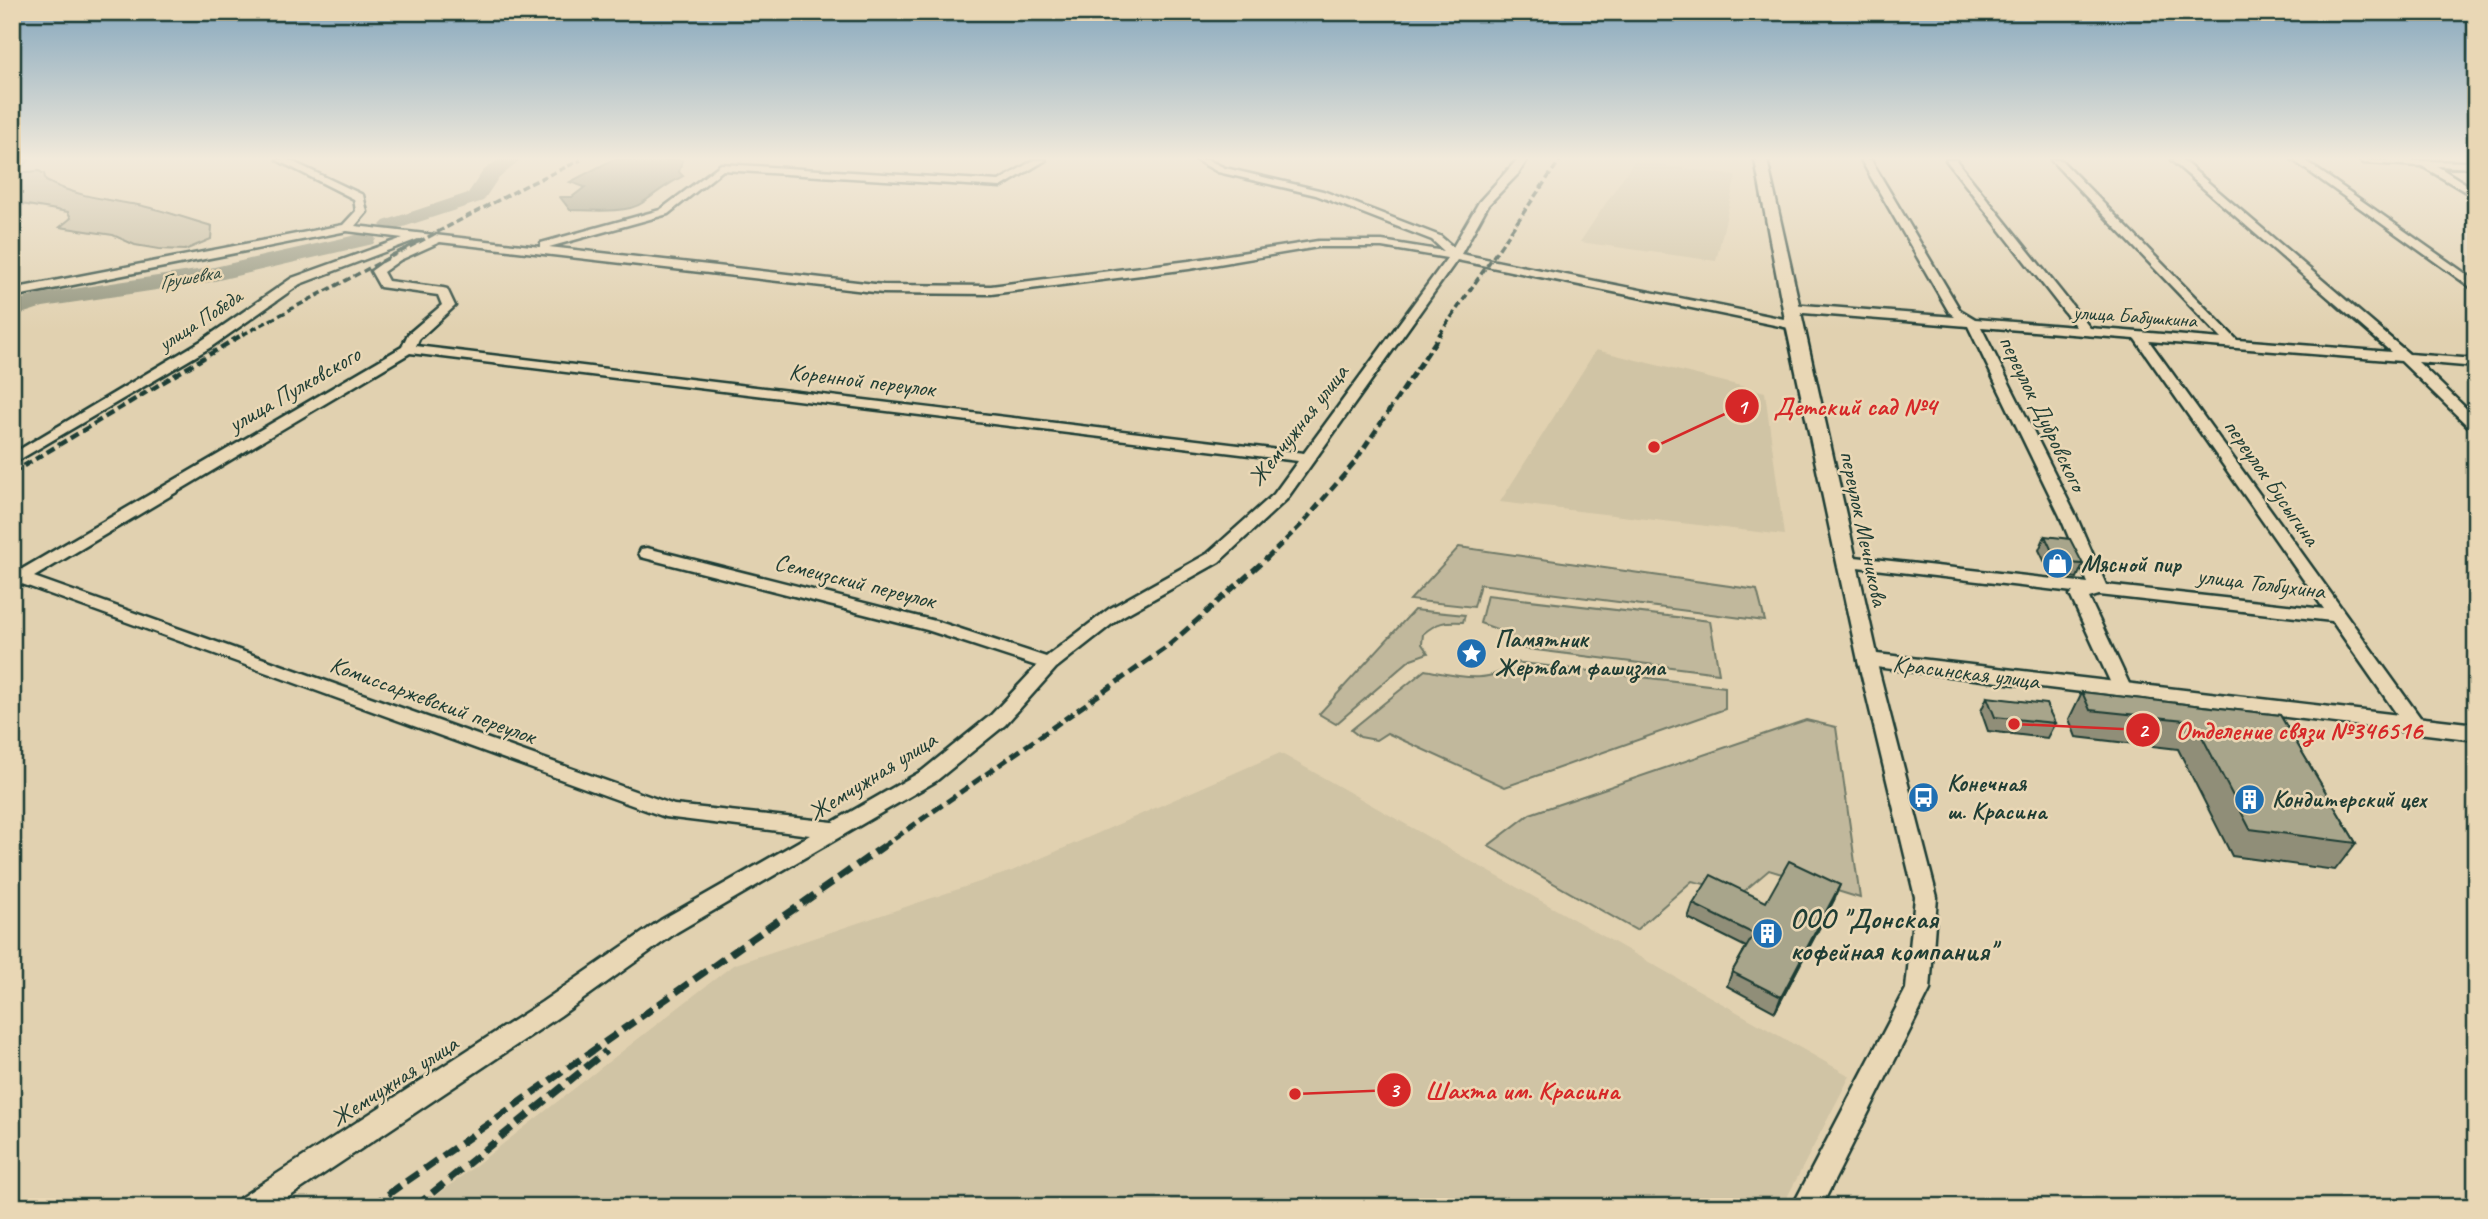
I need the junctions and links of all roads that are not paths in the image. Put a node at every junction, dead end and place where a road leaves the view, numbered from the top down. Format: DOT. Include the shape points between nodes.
graph roads {
  1 [pos="357,217"];
  2 [pos="646,217"];
  3 [pos="1380,217"];
  4 [pos="1476,217"];
  5 [pos="1773,217"];
  6 [pos="1899,217"];
  7 [pos="1996,217"];
  8 [pos="2111,217"];
  9 [pos="2242,217"];
  10 [pos="2378,217"];
  11 [pos="347,228"];
  12 [pos="420,236"];
  13 [pos="440,238"];
  14 [pos="535,248"];
  15 [pos="1455,255"];
  16 [pos="2476,287"];
  17 [pos="12,293"];
  18 [pos="1793,317"];
  19 [pos="1973,323"];
  20 [pos="2086,331"];
  21 [pos="2138,335"];
  22 [pos="2232,342"];
  23 [pos="408,349"];
  24 [pos="2406,358"];
  25 [pos="2476,363"];
  26 [pos="2476,426"];
  27 [pos="1310,458"];
  28 [pos="12,460"];
  29 [pos="647,553"];
  30 [pos="1846,561"];
  31 [pos="17,580"];
  32 [pos="2099,589"];
  33 [pos="2337,616"];
  34 [pos="1867,660"];
  35 [pos="1049,664"];
  36 [pos="2123,690"];
  37 [pos="2415,724"];
  38 [pos="2476,732"];
  39 [pos="838,830"];
  40 [pos="250,1207"];
  41 [pos="1806,1207"];
  1 -- 11 [label="street"];
  2 -- 14 [label="street"];
  3 -- 15 [label="street" via="1436,239"];
  4 -- 15 [label="street, Жемчужная улица"];
  5 -- 18 [label="street, переулок Мечникова"];
  6 -- 19 [label="street, переулок Дубровского" via="1955,312"];
  7 -- 20 [label="street"];
  8 -- 22 [label="street"];
  9 -- 24 [label="street"];
  10 -- 16 [label="street"];
  11 -- 12 [label="street, улица Бабушкина"];
  11 -- 17 [label="street, улица Бабушкина"];
  12 -- 13 [label="street, улица Бабушкина"];
  12 -- 28 [label="street, улица Победа" via="296,281 206,344"];
  13 -- 14 [label="street, улица Бабушкина"];
  13 -- 23 [label="street, улица Пулковского" via="377,271 384,284 443,292 449,306 413,337"];
  14 -- 15 [label="street, улица Бабушкина" via="883,289 991,290 1318,244 1382,244"];
  15 -- 18 [label="street, улица Бабушкина"];
  15 -- 27 [label="street, Жемчужная улица"];
  18 -- 19 [label="street, улица Бабушкина"];
  18 -- 30 [label="street, переулок Мечникова"];
  19 -- 20 [label="street, улица Бабушкина"];
  19 -- 32 [label="street, переулок Дубровского"];
  20 -- 21 [label="street, улица Бабушкина"];
  21 -- 22 [label="street, улица Бабушкина"];
  21 -- 33 [label="street, переулок Бусыгина"];
  22 -- 24 [label="street, улица Бабушкина"];
  23 -- 27 [label="street, Коренной переулок"];
  23 -- 31 [label="street, улица Пулковского"];
  24 -- 25 [label="street, улица Бабушкина"];
  24 -- 26 [label="street"];
  27 -- 35 [label="street, Жемчужная улица" via="1280,497 1213,558 1115,613"];
  29 -- 35 [label="street, Семеизский переулок" via="933,626"];
  30 -- 32 [label="street, улица Толбухина"];
  30 -- 34 [label="street, переулок Мечникова"];
  31 -- 39 [label="street, Комиссаржевский переулок" via="672,812"];
  32 -- 33 [label="street, улица Толбухина"];
  32 -- 36 [label="street" via="2079,595"];
  33 -- 37 [label="street, переулок Бусыгина"];
  34 -- 36 [label="street, Красинская улица"];
  34 -- 41 [label="street, Красинская улица" via="1926,897 1918,990"];
  35 -- 39 [label="street, Жемчужная улица" via="998,720 929,776"];
  36 -- 37 [label="street, Красинская улица"];
  37 -- 38 [label="street, Красинская улица"];
  39 -- 40 [label="street, Жемчужная улица" via="669,926"];
}
